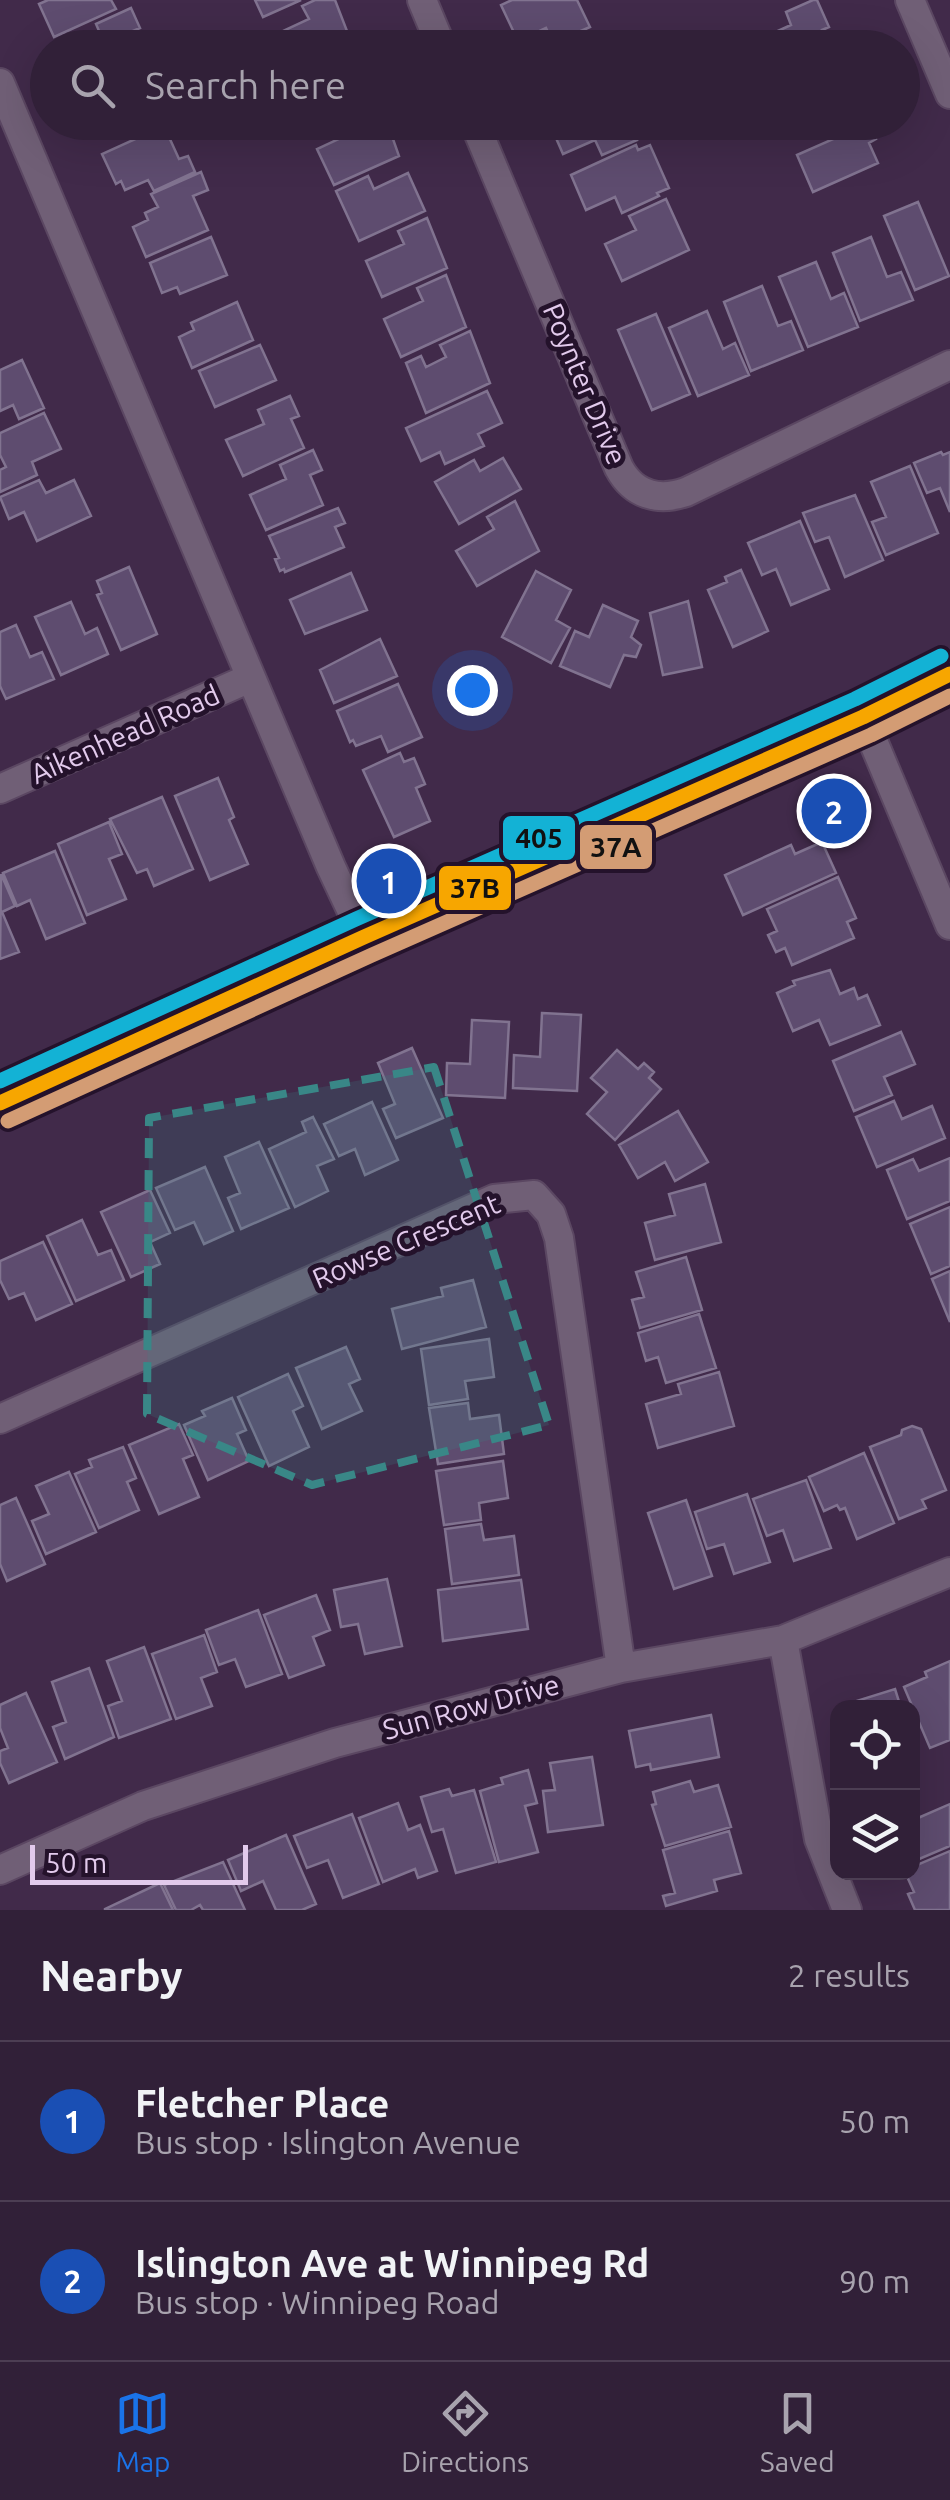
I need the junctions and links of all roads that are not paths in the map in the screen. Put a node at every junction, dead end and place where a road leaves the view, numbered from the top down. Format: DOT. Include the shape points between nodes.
graph roads {
  1 [pos="422,0"];
  2 [pos="910,0"];
  3 [pos="434,30"];
  4 [pos="0,84"];
  5 [pos="950,94"];
  6 [pos="482,140"];
  7 [pos="950,364"];
  8 [pos="950,674"];
  9 [pos="250,678"];
  10 [pos="862,717"];
  11 [pos="0,789"];
  12 [pos="950,925"];
  13 [pos="364,937"];
  14 [pos="0,1104"];
  15 [pos="0,1419"];
  16 [pos="950,1572"];
  17 [pos="783,1640"];
  18 [pos="621,1668"];
  19 [pos="0,1870"];
  20 [pos="847,1910"];
  1 -- 3 [label="street"];
  2 -- 5 [label="street"];
  4 -- 9 [label="street"];
  6 -- 7 [label="street, Poynter Drive" via="620,468 639,491 662,497 686,492"];
  8 -- 10 [label="main road"];
  9 -- 11 [label="street, Aikenhead Road"];
  9 -- 13 [label="street"];
  10 -- 12 [label="street"];
  10 -- 13 [label="main road"];
  13 -- 14 [label="main road"];
  15 -- 18 [label="street, Rowse Crescent" via="494,1199 534,1195 551,1214 559,1238"];
  16 -- 17 [label="street, Sun Row Drive"];
  17 -- 18 [label="street, Sun Row Drive"];
  17 -- 20 [label="street" via="819,1839"];
  18 -- 19 [label="street, Sun Row Drive" via="300,1754 143,1806"];
}
